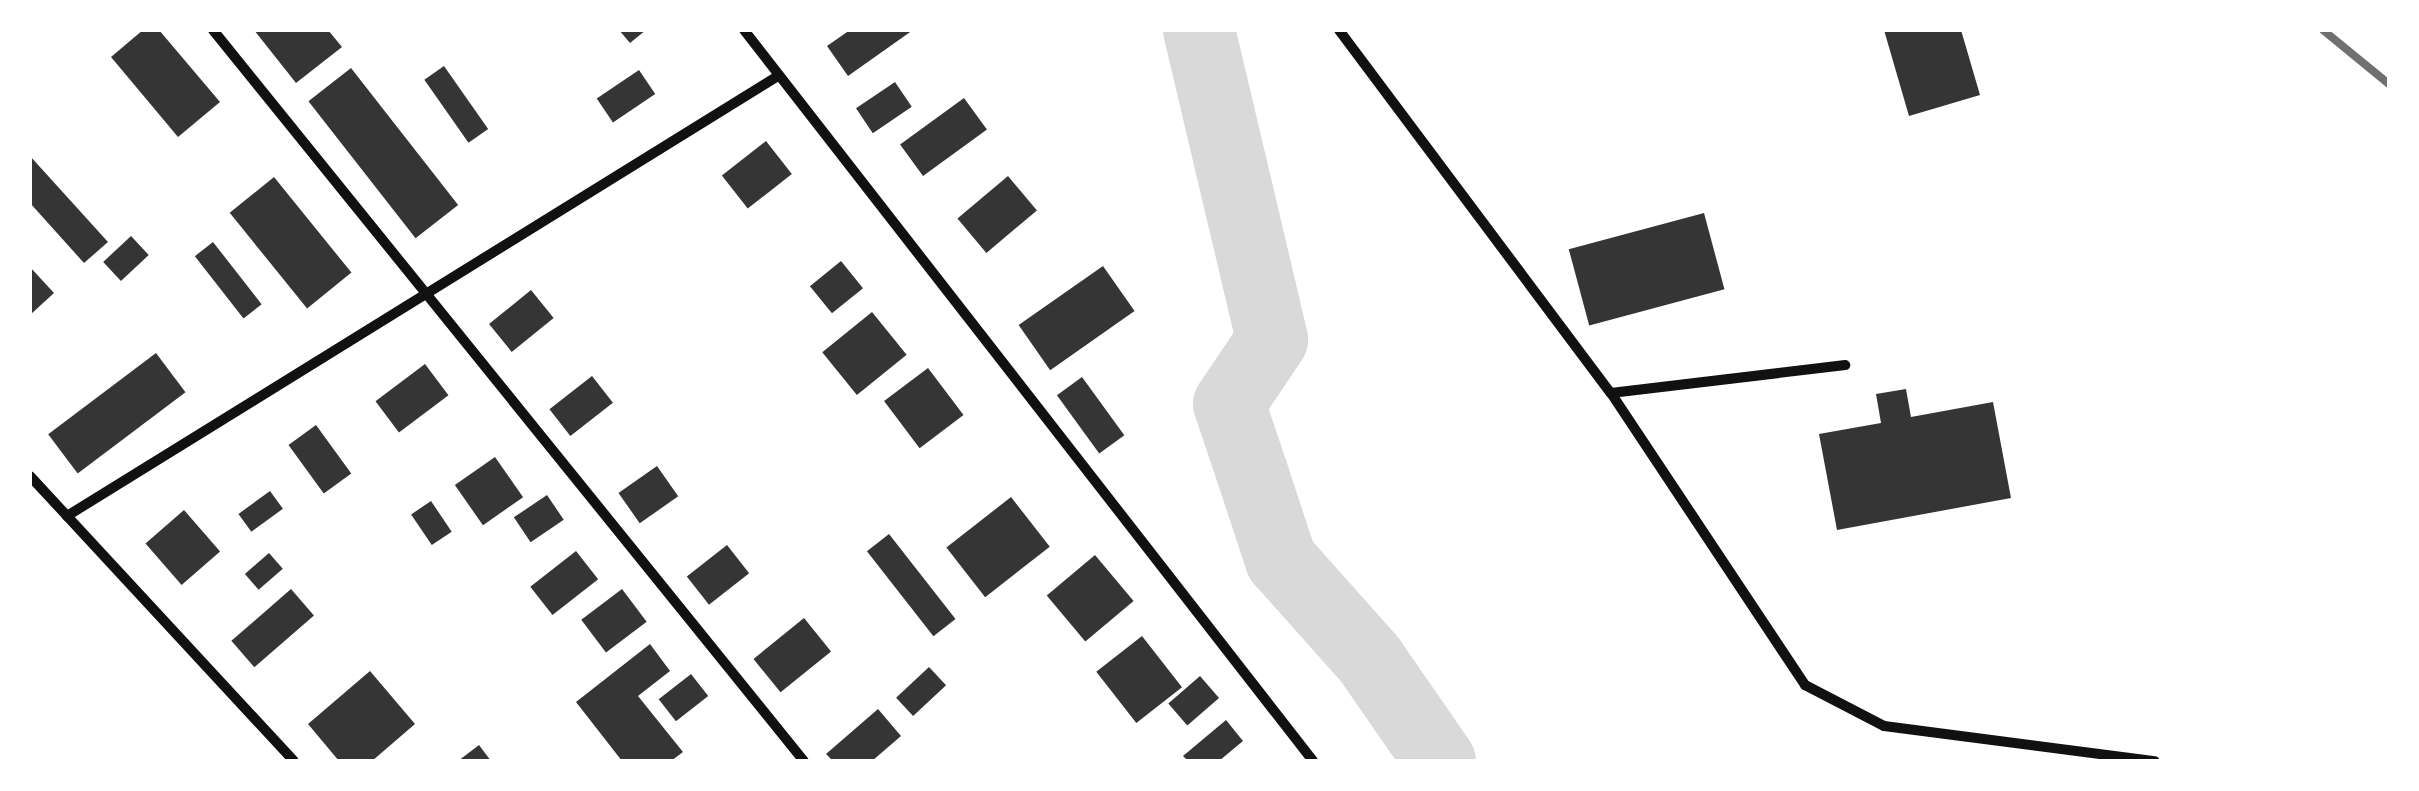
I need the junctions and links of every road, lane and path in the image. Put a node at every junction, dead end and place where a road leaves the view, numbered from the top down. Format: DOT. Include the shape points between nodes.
graph roads {
  1 [pos="213,30"];
  2 [pos="744,30"];
  3 [pos="1339,30"];
  4 [pos="778,76"];
  5 [pos="427,294"];
  6 [pos="1845,366"];
  7 [pos="1610,392"];
  8 [pos="30,476"];
  9 [pos="67,516"];
  10 [pos="294,761"];
  11 [pos="804,761"];
  12 [pos="1313,761"];
  13 [pos="2155,761"];
  1 -- 5 [label="street"];
  2 -- 4 [label="street"];
  3 -- 7 [label="street"];
  4 -- 5 [label="street"];
  4 -- 12 [label="street"];
  5 -- 9 [label="street"];
  5 -- 11 [label="street"];
  6 -- 7 [label="street"];
  7 -- 13 [label="street" via="1806,685 1884,726"];
  8 -- 9 [label="street"];
  9 -- 10 [label="street"];
}
